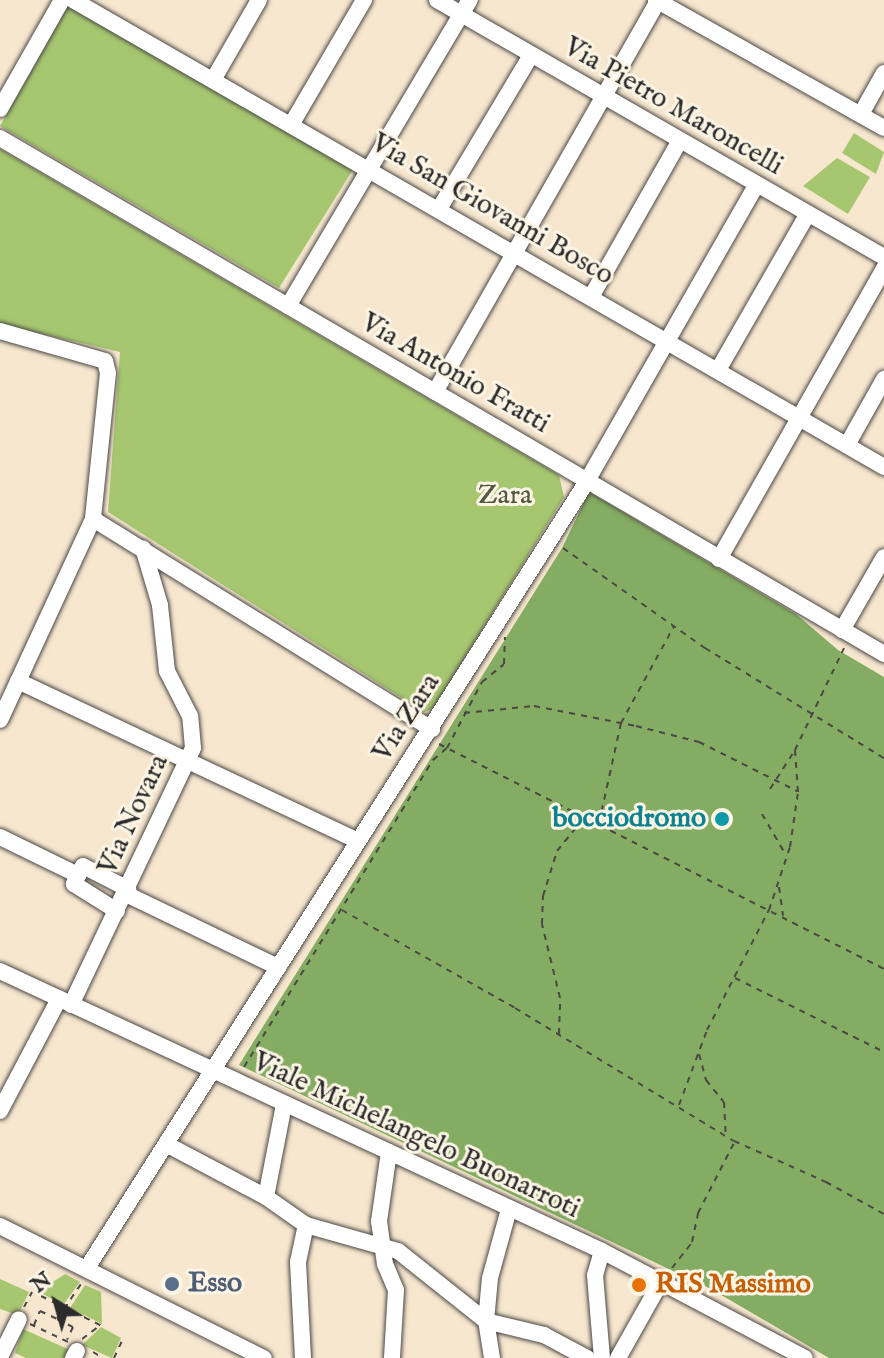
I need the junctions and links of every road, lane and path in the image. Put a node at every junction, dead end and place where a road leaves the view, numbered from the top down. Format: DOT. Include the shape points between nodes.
graph roads {
  1 [pos="62,0"];
  2 [pos="73,0"];
  3 [pos="259,0"];
  4 [pos="364,0"];
  5 [pos="437,0"];
  6 [pos="658,0"];
  7 [pos="464,6"];
  8 [pos="531,55"];
  9 [pos="884,73"];
  10 [pos="213,80"];
  11 [pos="605,97"];
  12 [pos="0,109"];
  13 [pos="861,114"];
  14 [pos="291,125"];
  15 [pos="884,128"];
  16 [pos="0,138"];
  17 [pos="679,142"];
  18 [pos="368,169"];
  19 [pos="756,186"];
  20 [pos="439,209"];
  21 [pos="807,215"];
  22 [pos="515,254"];
  23 [pos="884,257"];
  24 [pos="884,268"];
  25 [pos="591,297"];
  26 [pos="288,306"];
  27 [pos="0,331"];
  28 [pos="667,341"];
  29 [pos="718,370"];
  30 [pos="884,379"];
  31 [pos="435,392"];
  32 [pos="800,417"];
  33 [pos="847,445"];
  34 [pos="884,467"];
  35 [pos="587,481"];
  36 [pos="93,519"];
  37 [pos="570,534"];
  38 [pos="143,548"];
  39 [pos="884,557"];
  40 [pos="719,559"];
  41 [pos="674,626"];
  42 [pos="506,635"];
  43 [pos="843,638"];
  44 [pos="884,654"];
  45 [pos="18,681"];
  46 [pos="464,713"];
  47 [pos="812,714"];
  48 [pos="0,720"];
  49 [pos="621,723"];
  50 [pos="430,733"];
  51 [pos="447,748"];
  52 [pos="795,750"];
  53 [pos="884,758"];
  54 [pos="189,761"];
  55 [pos="774,781"];
  56 [pos="770,789"];
  57 [pos="798,792"];
  58 [pos="762,814"];
  59 [pos="584,817"];
  60 [pos="598,824"];
  61 [pos="0,837"];
  62 [pos="358,841"];
  63 [pos="787,856"];
  64 [pos="78,875"];
  65 [pos="778,884"];
  66 [pos="127,891"];
  67 [pos="342,910"];
  68 [pos="769,910"];
  69 [pos="117,911"];
  70 [pos="783,917"];
  71 [pos="278,967"];
  72 [pos="884,969"];
  73 [pos="0,971"];
  74 [pos="734,977"];
  75 [pos="65,1002"];
  76 [pos="559,1034"];
  77 [pos="884,1052"];
  78 [pos="699,1053"];
  79 [pos="212,1072"];
  80 [pos="230,1079"];
  81 [pos="2,1102"];
  82 [pos="284,1104"];
  83 [pos="678,1107"];
  84 [pos="726,1136"];
  85 [pos="734,1141"];
  86 [pos="166,1144"];
  87 [pos="389,1152"];
  88 [pos="266,1197"];
  89 [pos="509,1209"];
  90 [pos="884,1214"];
  91 [pos="306,1225"];
  92 [pos="0,1226"];
  93 [pos="381,1247"];
  94 [pos="602,1251"];
  95 [pos="90,1269"];
  96 [pos="662,1280"];
  97 [pos="41,1296"];
  98 [pos="65,1308"];
  99 [pos="57,1319"];
  100 [pos="486,1321"];
  101 [pos="16,1326"];
  102 [pos="124,1337"];
  103 [pos="77,1348"];
  104 [pos="0,1357"];
  105 [pos="103,1358"];
  106 [pos="114,1358"];
  107 [pos="264,1358"];
  108 [pos="303,1358"];
  109 [pos="392,1358"];
  110 [pos="492,1358"];
  111 [pos="587,1358"];
  112 [pos="602,1358"];
  113 [pos="618,1358"];
  114 [pos="805,1358"];
  1 -- 12 [label="street"];
  2 -- 10 [label="street, Via San Giovanni Bosco"];
  3 -- 10 [label="street"];
  4 -- 14 [label="street"];
  5 -- 7 [label="street, Via Pietro Maroncelli"];
  6 -- 11 [label="street" via="606,85"];
  6 -- 13 [label="street"];
  7 -- 8 [label="street, Via Pietro Maroncelli"];
  7 -- 18 [label="street"];
  8 -- 11 [label="street, Via Pietro Maroncelli"];
  8 -- 20 [label="street"];
  9 -- 13 [label="street"];
  10 -- 14 [label="street, Via San Giovanni Bosco"];
  11 -- 17 [label="street, Via Pietro Maroncelli"];
  11 -- 22 [label="street"];
  13 -- 15 [label="street"];
  14 -- 18 [label="street, Via San Giovanni Bosco"];
  16 -- 26 [label="street, Via Antonio Fratti"];
  17 -- 19 [label="street, Via Pietro Maroncelli"];
  17 -- 25 [label="street"];
  18 -- 20 [label="street, Via San Giovanni Bosco"];
  18 -- 26 [label="street"];
  19 -- 21 [label="street, Via Pietro Maroncelli"];
  19 -- 28 [label="street, Via Zara"];
  20 -- 22 [label="street, Via San Giovanni Bosco"];
  21 -- 23 [label="street, Via Pietro Maroncelli"];
  21 -- 29 [label="street"];
  22 -- 25 [label="street, Via San Giovanni Bosco"];
  22 -- 31 [label="street"];
  24 -- 32 [label="street"];
  25 -- 28 [label="street, Via San Giovanni Bosco"];
  26 -- 31 [label="street, Via Antonio Fratti"];
  27 -- 36 [label="street" via="105,361"];
  28 -- 29 [label="street, Via San Giovanni Bosco"];
  28 -- 35 [label="street, Via Zara"];
  29 -- 32 [label="street, Via San Giovanni Bosco"];
  30 -- 33 [label="street"];
  31 -- 35 [label="street, Via Antonio Fratti"];
  32 -- 33 [label="street, Via San Giovanni Bosco"];
  32 -- 40 [label="street"];
  33 -- 34 [label="street, Via San Giovanni Bosco"];
  35 -- 40 [label="street, Via Antonio Fratti"];
  35 -- 50 [label="street, Via Zara"];
  36 -- 38 [label="street"];
  36 -- 45 [label="street"];
  37 -- 41 [label="path" via="562,548"];
  38 -- 50 [label="street"];
  38 -- 54 [label="street, Via Novara" via="160,605 169,677 194,729"];
  39 -- 43 [label="street"];
  40 -- 43 [label="street, Via Antonio Fratti"];
  41 -- 47 [label="path"];
  41 -- 49 [label="path"];
  42 -- 46 [label="path" via="504,664 482,682"];
  43 -- 44 [label="street, Via Antonio Fratti"];
  43 -- 47 [label="path"];
  45 -- 48 [label="street"];
  45 -- 54 [label="street"];
  46 -- 49 [label="path" via="534,706"];
  46 -- 51 [label="path"];
  47 -- 52 [label="path"];
  47 -- 53 [label="path"];
  49 -- 55 [label="path" via="699,742"];
  49 -- 60 [label="path"];
  50 -- 51 [label="path"];
  50 -- 62 [label="street, Via Zara"];
  51 -- 59 [label="path"];
  51 -- 67 [label="path" via="433,760"];
  52 -- 55 [label="path"];
  52 -- 57 [label="path"];
  54 -- 62 [label="street"];
  54 -- 66 [label="street, Via Novara"];
  55 -- 56 [label="path"];
  55 -- 57 [label="path"];
  57 -- 63 [label="path"];
  58 -- 63 [label="path"];
  59 -- 60 [label="path"];
  59 -- 76 [label="path" via="557,851 543,896 542,924 560,998"];
  60 -- 68 [label="path"];
  61 -- 64 [label="street"];
  62 -- 71 [label="street, Via Zara"];
  63 -- 65 [label="path"];
  64 -- 66 [label="street" via="83,866"];
  64 -- 69 [label="street" via="74,884"];
  65 -- 68 [label="path"];
  65 -- 70 [label="path"];
  66 -- 69 [label="street, Via Novara"];
  66 -- 71 [label="street"];
  67 -- 76 [label="path"];
  67 -- 80 [label="path" via="249,1062"];
  68 -- 70 [label="path"];
  68 -- 74 [label="path"];
  69 -- 75 [label="street, Via Novara"];
  70 -- 72 [label="path"];
  71 -- 79 [label="street, Via Zara"];
  73 -- 75 [label="street, Viale Michelangelo Buonarroti"];
  74 -- 77 [label="path"];
  74 -- 78 [label="path"];
  75 -- 79 [label="street, Viale Michelangelo Buonarroti"];
  75 -- 81 [label="street, Via Novara"];
  76 -- 83 [label="path"];
  78 -- 83 [label="path"];
  78 -- 84 [label="path" via="706,1080 724,1102"];
  79 -- 80 [label="street, Viale Michelangelo Buonarroti"];
  79 -- 86 [label="street, Via Zara"];
  80 -- 82 [label="street, Viale Michelangelo Buonarroti"];
  82 -- 87 [label="street, Viale Michelangelo Buonarroti"];
  82 -- 88 [label="street"];
  83 -- 84 [label="path"];
  84 -- 85 [label="path"];
  85 -- 90 [label="path"];
  85 -- 96 [label="path" via="698,1213 692,1242"];
  86 -- 88 [label="street"];
  86 -- 95 [label="street, Via Zara"];
  87 -- 89 [label="street, Viale Michelangelo Buonarroti"];
  87 -- 93 [label="street" via="379,1221"];
  88 -- 91 [label="street"];
  89 -- 94 [label="street, Viale Michelangelo Buonarroti"];
  89 -- 100 [label="street" via="490,1278"];
  91 -- 93 [label="street"];
  91 -- 108 [label="street" via="298,1262"];
  92 -- 95 [label="street"];
  93 -- 100 [label="street" via="408,1257"];
  93 -- 109 [label="street" via="396,1290"];
  94 -- 96 [label="street, Viale Michelangelo Buonarroti"];
  94 -- 112 [label="street" via="595,1275"];
  95 -- 98 [label="path"];
  95 -- 107 [label="street"];
  96 -- 113 [label="street"];
  96 -- 114 [label="street, Viale Michelangelo Buonarroti"];
  97 -- 98 [label="path"];
  98 -- 99 [label="path"];
  98 -- 103 [label="path" via="102,1326"];
  99 -- 101 [label="path" via="40,1311"];
  99 -- 103 [label="path" via="73,1327"];
  100 -- 110 [label="street"];
  100 -- 111 [label="street" via="544,1335"];
  101 -- 103 [label="path"];
  101 -- 104 [label="street"];
  102 -- 106 [label="path"];
  103 -- 105 [label="path"];
}
